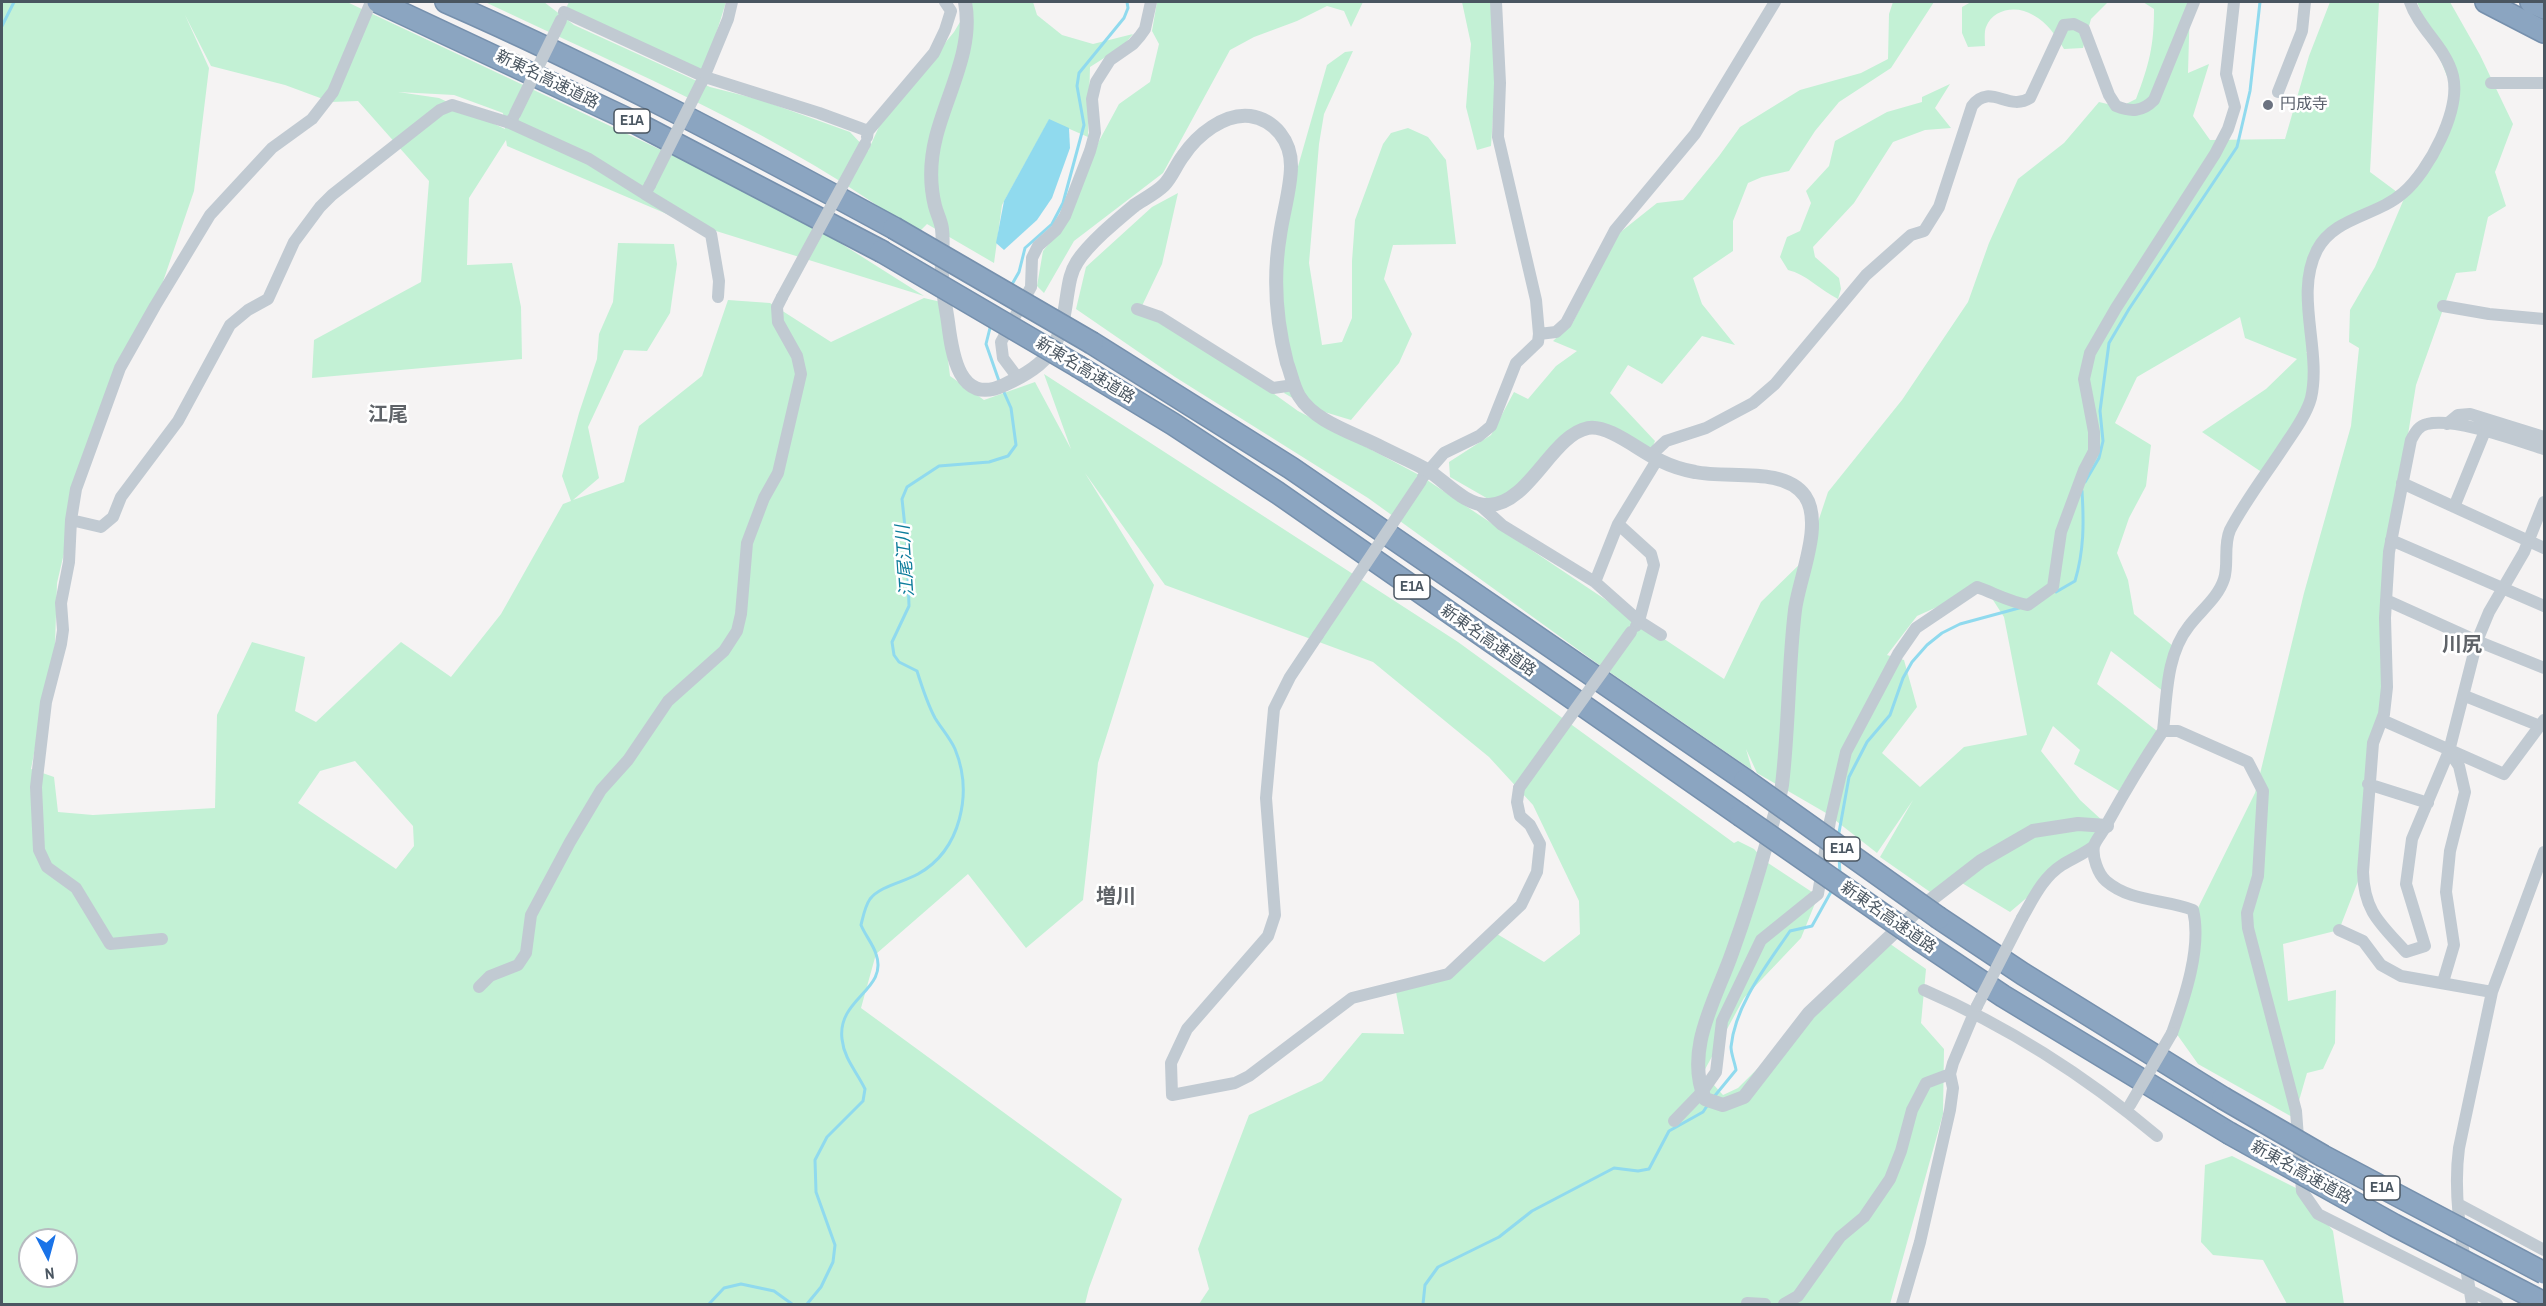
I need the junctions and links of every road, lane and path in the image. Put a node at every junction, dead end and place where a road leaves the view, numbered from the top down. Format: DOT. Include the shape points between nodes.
graph roads {
  1 [pos="371,2"];
  2 [pos="378,2"];
  3 [pos="446,2"];
  4 [pos="732,2"];
  5 [pos="945,2"];
  6 [pos="965,2"];
  7 [pos="1151,2"];
  8 [pos="1496,2"];
  9 [pos="1775,2"];
  10 [pos="2194,2"];
  11 [pos="2234,2"];
  12 [pos="2305,2"];
  13 [pos="2410,2"];
  14 [pos="2486,2"];
  15 [pos="2531,2"];
  16 [pos="2544,8"];
  17 [pos="565,11"];
  18 [pos="2544,32"];
  19 [pos="703,80"];
  20 [pos="2491,82"];
  21 [pos="2544,83"];
  22 [pos="2278,92"];
  23 [pos="513,119"];
  24 [pos="868,131"];
  25 [pos="647,190"];
  26 [pos="718,297"];
  27 [pos="2444,306"];
  28 [pos="1137,309"];
  29 [pos="2544,319"];
  30 [pos="1539,334"];
  31 [pos="1018,378"];
  32 [pos="1294,385"];
  33 [pos="2446,424"];
  34 [pos="2485,431"];
  35 [pos="2544,437"];
  36 [pos="2544,449"];
  37 [pos="1654,458"];
  38 [pos="1424,476"];
  39 [pos="2402,483"];
  40 [pos="2544,502"];
  41 [pos="1481,506"];
  42 [pos="2454,507"];
  43 [pos="71,520"];
  44 [pos="1618,524"];
  45 [pos="2391,540"];
  46 [pos="2529,542"];
  47 [pos="2544,548"];
  48 [pos="1595,582"];
  49 [pos="2502,588"];
  50 [pos="2386,600"];
  51 [pos="2544,606"];
  52 [pos="1635,626"];
  53 [pos="1661,635"];
  54 [pos="2477,641"];
  55 [pos="2544,668"];
  56 [pos="2465,696"];
  57 [pos="2382,720"];
  58 [pos="2542,723"];
  59 [pos="2163,731"];
  60 [pos="2449,751"];
  61 [pos="2368,784"];
  62 [pos="2428,803"];
  63 [pos="2107,826"];
  64 [pos="2094,846"];
  65 [pos="2544,852"];
  66 [pos="2339,930"];
  67 [pos="162,939"];
  68 [pos="2443,982"];
  69 [pos="479,987"];
  70 [pos="1924,990"];
  71 [pos="2492,992"];
  72 [pos="1975,1010"];
  73 [pos="1950,1074"];
  74 [pos="1704,1095"];
  75 [pos="2129,1108"];
  76 [pos="1674,1121"];
  77 [pos="2157,1136"];
  78 [pos="2458,1204"];
  79 [pos="2544,1250"];
  80 [pos="2544,1273"];
  81 [pos="2470,1291"];
  82 [pos="1747,1303"];
  83 [pos="2544,1303"];
  84 [pos="1765,1305"];
  85 [pos="1784,1305"];
  86 [pos="1902,1305"];
  87 [pos="2472,1305"];
  88 [pos="2497,1305"];
  1 -- 43 [label="street" via="333,92 312,119 272,148 210,215 134,342 120,368 76,489"];
  2 -- 83 [label="highway, 新東名高速道路 / E1A, bridge" via="636,123 881,251 1079,367 1278,493 2003,996 2229,1134"];
  3 -- 80 [label="highway, 新東名高速道路 / E1A, bridge" via="681,115 894,228 1092,343 1291,468 2023,974 2223,1098"];
  4 -- 19 [label="street"];
  5 -- 24 [label="street" via="951,11 934,53"];
  6 -- 31 [label="street" via="968,19 956,82 930,165 931,188 942,229 942,278 951,345 960,376 976,389 992,390"];
  7 -- 31 [label="street" via="1140,36 1110,60 1096,82 1092,99 1095,133 1090,151 1065,216 1032,258 1031,287 1001,342 1003,358"];
  8 -- 30 [label="street" via="1498,137 1536,300"];
  9 -- 30 [label="street" via="1695,134 1615,230 1566,324 1556,332"];
  10 -- 37 [label="street" via="2154,100 2147,107 2135,111 2116,106 2084,30 2074,24 2064,25 2030,99 2024,102 1988,95 1978,97 1939,207 1924,231 1911,235 1866,275 1775,384 1753,403 1706,428 1666,441"];
  11 -- 74 [label="street" via="2226,74 2235,107 2228,129 2090,353 2084,379 2094,451 2061,532 2053,587 2028,605 2013,603 1977,587 1916,628 1898,654 1846,752 1818,894 1761,940 1722,1021 1716,1072"];
  12 -- 22 [label="street" via="2302,31"];
  13 -- 59 [label="street" via="2444,54 2453,76 2448,121 2425,169 2403,194 2334,229 2318,250 2309,278 2313,369 2310,399 2297,427 2230,532 2225,578 2218,593 2179,642 2169,675"];
  14 -- 18 [label="highway"];
  15 -- 16 [label="highway"];
  17 -- 19 [label="street"];
  17 -- 23 [label="street, bridge"];
  19 -- 24 [label="street"];
  19 -- 25 [label="street, bridge"];
  20 -- 21 [label="street"];
  23 -- 25 [label="street"];
  23 -- 43 [label="street" via="452,105 440,110 332,195 294,242 268,299 230,325 178,421 122,497 112,517 101,527"];
  24 -- 69 [label="street, bridge" via="865,144 777,307 778,322 797,357 801,374 778,473 747,543 736,631 724,651 668,701 628,760 601,790 531,915 526,953 518,965 490,976"];
  25 -- 26 [label="street" via="711,234"];
  27 -- 29 [label="street"];
  28 -- 32 [label="street" via="1160,317 1273,388"];
  30 -- 38 [label="street" via="1538,342 1516,363 1491,426 1444,453"];
  31 -- 32 [label="street" via="1047,357 1059,340 1071,272 1079,258 1131,209 1167,183 1187,149 1207,131 1227,118 1242,115 1272,124 1285,139 1289,153 1291,166 1278,243 1276,286 1282,345"];
  32 -- 38 [label="street" via="1312,412"];
  33 -- 34 [label="street"];
  33 -- 35 [label="street" via="2458,415 2470,414"];
  33 -- 39 [label="street" via="2417,428"];
  34 -- 36 [label="street"];
  34 -- 42 [label="street"];
  37 -- 41 [label="street" via="1604,430 1583,429 1511,498"];
  37 -- 44 [label="street"];
  37 -- 74 [label="street" via="1695,472 1786,481 1800,489 1813,515 1795,608 1781,790 1754,890 1704,1027 1698,1059"];
  38 -- 41 [label="street"];
  38 -- 52 [label="street, bridge" via="1290,677 1274,709 1266,798 1275,915 1268,936 1187,1029 1171,1063 1172,1095 1235,1083 1250,1076 1352,998 1448,974 1521,904 1537,872 1540,844 1520,816 1519,788"];
  39 -- 42 [label="street"];
  39 -- 45 [label="street"];
  40 -- 46 [label="street"];
  41 -- 48 [label="street" via="1502,525"];
  42 -- 46 [label="street"];
  43 -- 67 [label="street" via="69,562 61,603 62,644 46,702 36,787 39,850 48,867 76,888 110,944"];
  44 -- 48 [label="street"];
  44 -- 52 [label="street" via="1650,554 1654,565"];
  45 -- 49 [label="street"];
  45 -- 50 [label="street"];
  46 -- 47 [label="street"];
  46 -- 49 [label="street"];
  48 -- 52 [label="street"];
  49 -- 51 [label="street"];
  49 -- 54 [label="street"];
  50 -- 54 [label="street"];
  50 -- 57 [label="street" via="2387,687"];
  52 -- 53 [label="street"];
  54 -- 55 [label="street"];
  54 -- 56 [label="street"];
  56 -- 58 [label="street"];
  56 -- 60 [label="street"];
  57 -- 60 [label="street"];
  57 -- 61 [label="street" via="2373,743"];
  58 -- 60 [label="street" via="2504,774"];
  59 -- 63 [label="street"];
  59 -- 81 [label="street" via="2178,731 2248,762 2263,790 2258,876 2247,913 2248,928 2296,1111 2302,1191 2318,1214"];
  60 -- 62 [label="street"];
  60 -- 68 [label="street" via="2459,766 2465,792 2450,851 2446,892 2454,945"];
  61 -- 62 [label="street"];
  61 -- 62 [label="street" via="2363,894 2376,918 2406,952 2426,946 2406,884 2412,839"];
  63 -- 64 [label="street"];
  63 -- 74 [label="street" via="2078,824 2033,831 1981,861 1919,909 1809,1013 1744,1097 1723,1105"];
  64 -- 72 [label="street, bridge" via="2061,866 2042,884"];
  64 -- 75 [label="street, bridge" via="2096,866 2105,880 2127,893 2193,910 2196,924 2186,994 2172,1033"];
  65 -- 71 [label="street"];
  66 -- 68 [label="street" via="2363,941 2381,965 2401,976"];
  68 -- 71 [label="street"];
  70 -- 72 [label="street"];
  71 -- 78 [label="street" via="2459,1148"];
  72 -- 73 [label="street"];
  72 -- 75 [label="street"];
  73 -- 85 [label="street" via="1926,1083 1912,1110 1890,1179 1864,1217 1840,1237 1798,1296"];
  73 -- 86 [label="street" via="1950,1110"];
  74 -- 76 [label="street"];
  75 -- 77 [label="street"];
  78 -- 79 [label="street"];
  78 -- 81 [label="street"];
  81 -- 87 [label="street"];
  81 -- 88 [label="street"];
  82 -- 84 [label="street"];
}
